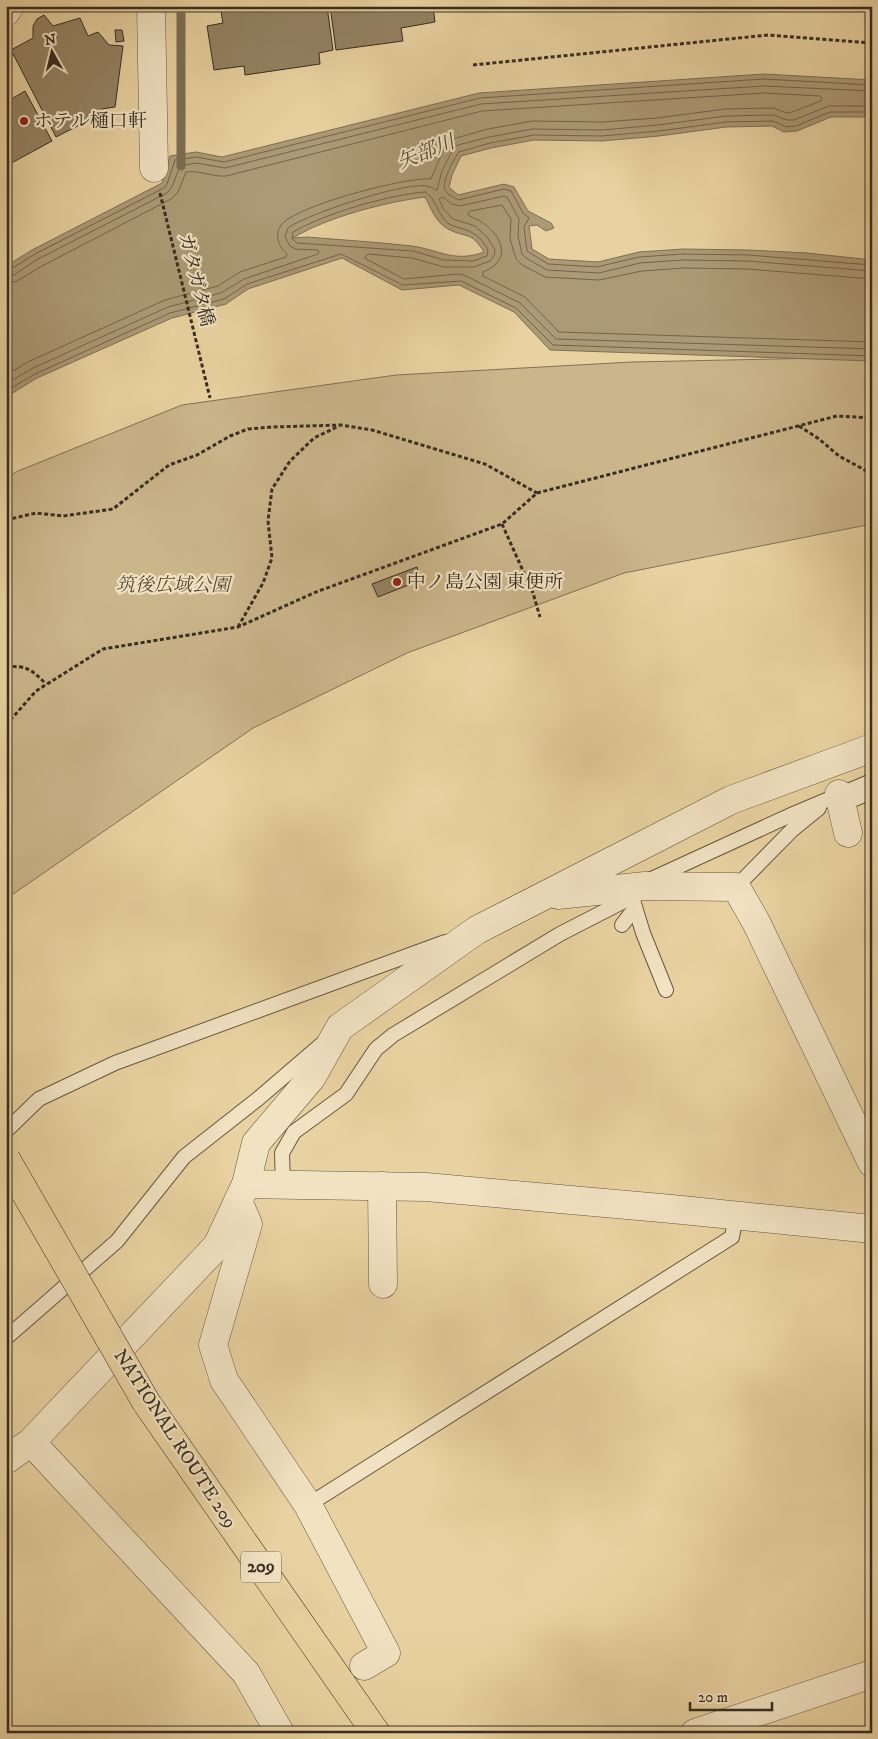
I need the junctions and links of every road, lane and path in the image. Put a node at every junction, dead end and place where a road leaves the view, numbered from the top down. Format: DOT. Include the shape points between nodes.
graph roads {
  1 [pos="10,6"];
  2 [pos="151,6"];
  3 [pos="6,12"];
  4 [pos="872,43"];
  5 [pos="473,65"];
  6 [pos="154,168"];
  7 [pos="210,398"];
  8 [pos="872,418"];
  9 [pos="341,425"];
  10 [pos="799,426"];
  11 [pos="872,474"];
  12 [pos="537,493"];
  13 [pos="6,520"];
  14 [pos="502,524"];
  15 [pos="540,616"];
  16 [pos="238,627"];
  17 [pos="6,667"];
  18 [pos="46,684"];
  19 [pos="6,725"];
  20 [pos="872,748"];
  21 [pos="872,781"];
  22 [pos="872,792"];
  23 [pos="837,799"];
  24 [pos="848,833"];
  25 [pos="736,887"];
  26 [pos="541,897"];
  27 [pos="634,898"];
  28 [pos="622,925"];
  29 [pos="477,930"];
  30 [pos="666,990"];
  31 [pos="340,1028"];
  32 [pos="863,1121"];
  33 [pos="6,1131"];
  34 [pos="6,1159"];
  35 [pos="872,1163"];
  36 [pos="283,1185"];
  37 [pos="382,1186"];
  38 [pos="242,1192"];
  39 [pos="736,1215"];
  40 [pos="872,1229"];
  41 [pos="383,1284"];
  42 [pos="6,1338"];
  43 [pos="31,1442"];
  44 [pos="6,1460"];
  45 [pos="308,1504"];
  46 [pos="364,1666"];
  47 [pos="872,1674"];
  48 [pos="280,1733"];
  49 [pos="376,1733"];
  50 [pos="695,1733"];
  1 -- 3 [label="street"];
  2 -- 6 [label="street"];
  4 -- 5 [label="path" via="768,35"];
  6 -- 7 [label="path, ガタガタ橋"];
  8 -- 10 [label="path" via="837,416"];
  9 -- 12 [label="path" via="372,430 485,464"];
  9 -- 13 [label="path" via="248,428 197,455 169,465 113,509 63,516 36,513"];
  9 -- 16 [label="path" via="314,438 290,461 272,488 268,521 272,558 263,583"];
  10 -- 11 [label="path" via="839,456"];
  10 -- 12 [label="path"];
  12 -- 14 [label="path"];
  14 -- 15 [label="path"];
  14 -- 16 [label="path" via="316,592"];
  16 -- 18 [label="path" via="103,649"];
  17 -- 18 [label="path" via="32,670"];
  18 -- 19 [label="path"];
  20 -- 26 [label="street" via="731,800"];
  21 -- 23 [label="lane"];
  22 -- 23 [label="lane"];
  23 -- 24 [label="street"];
  23 -- 25 [label="lane" via="792,830"];
  23 -- 27 [label="lane"];
  25 -- 27 [label="street"];
  25 -- 32 [label="street"];
  26 -- 27 [label="street"];
  26 -- 29 [label="street"];
  27 -- 28 [label="lane"];
  27 -- 30 [label="lane" via="643,933"];
  27 -- 36 [label="lane" via="560,934 393,1035 376,1049 346,1094 294,1132 282,1152"];
  29 -- 31 [label="street"];
  29 -- 33 [label="lane" via="115,1063 39,1099"];
  31 -- 38 [label="street" via="312,1077 256,1143"];
  31 -- 42 [label="lane" via="259,1098 184,1156 117,1241"];
  32 -- 35 [label="street"];
  34 -- 49 [label="highway, NATIONAL ROUTE 209 / 209, bridge" via="146,1402"];
  36 -- 37 [label="street"];
  36 -- 38 [label="street"];
  37 -- 39 [label="street" via="426,1187"];
  37 -- 41 [label="street"];
  38 -- 43 [label="street" via="216,1246"];
  38 -- 45 [label="street" via="248,1224 213,1345 224,1380"];
  39 -- 40 [label="street"];
  39 -- 45 [label="lane" via="732,1237"];
  43 -- 44 [label="street"];
  43 -- 48 [label="street" via="246,1673"];
  45 -- 46 [label="street" via="386,1653"];
  47 -- 50 [label="street"];
}
